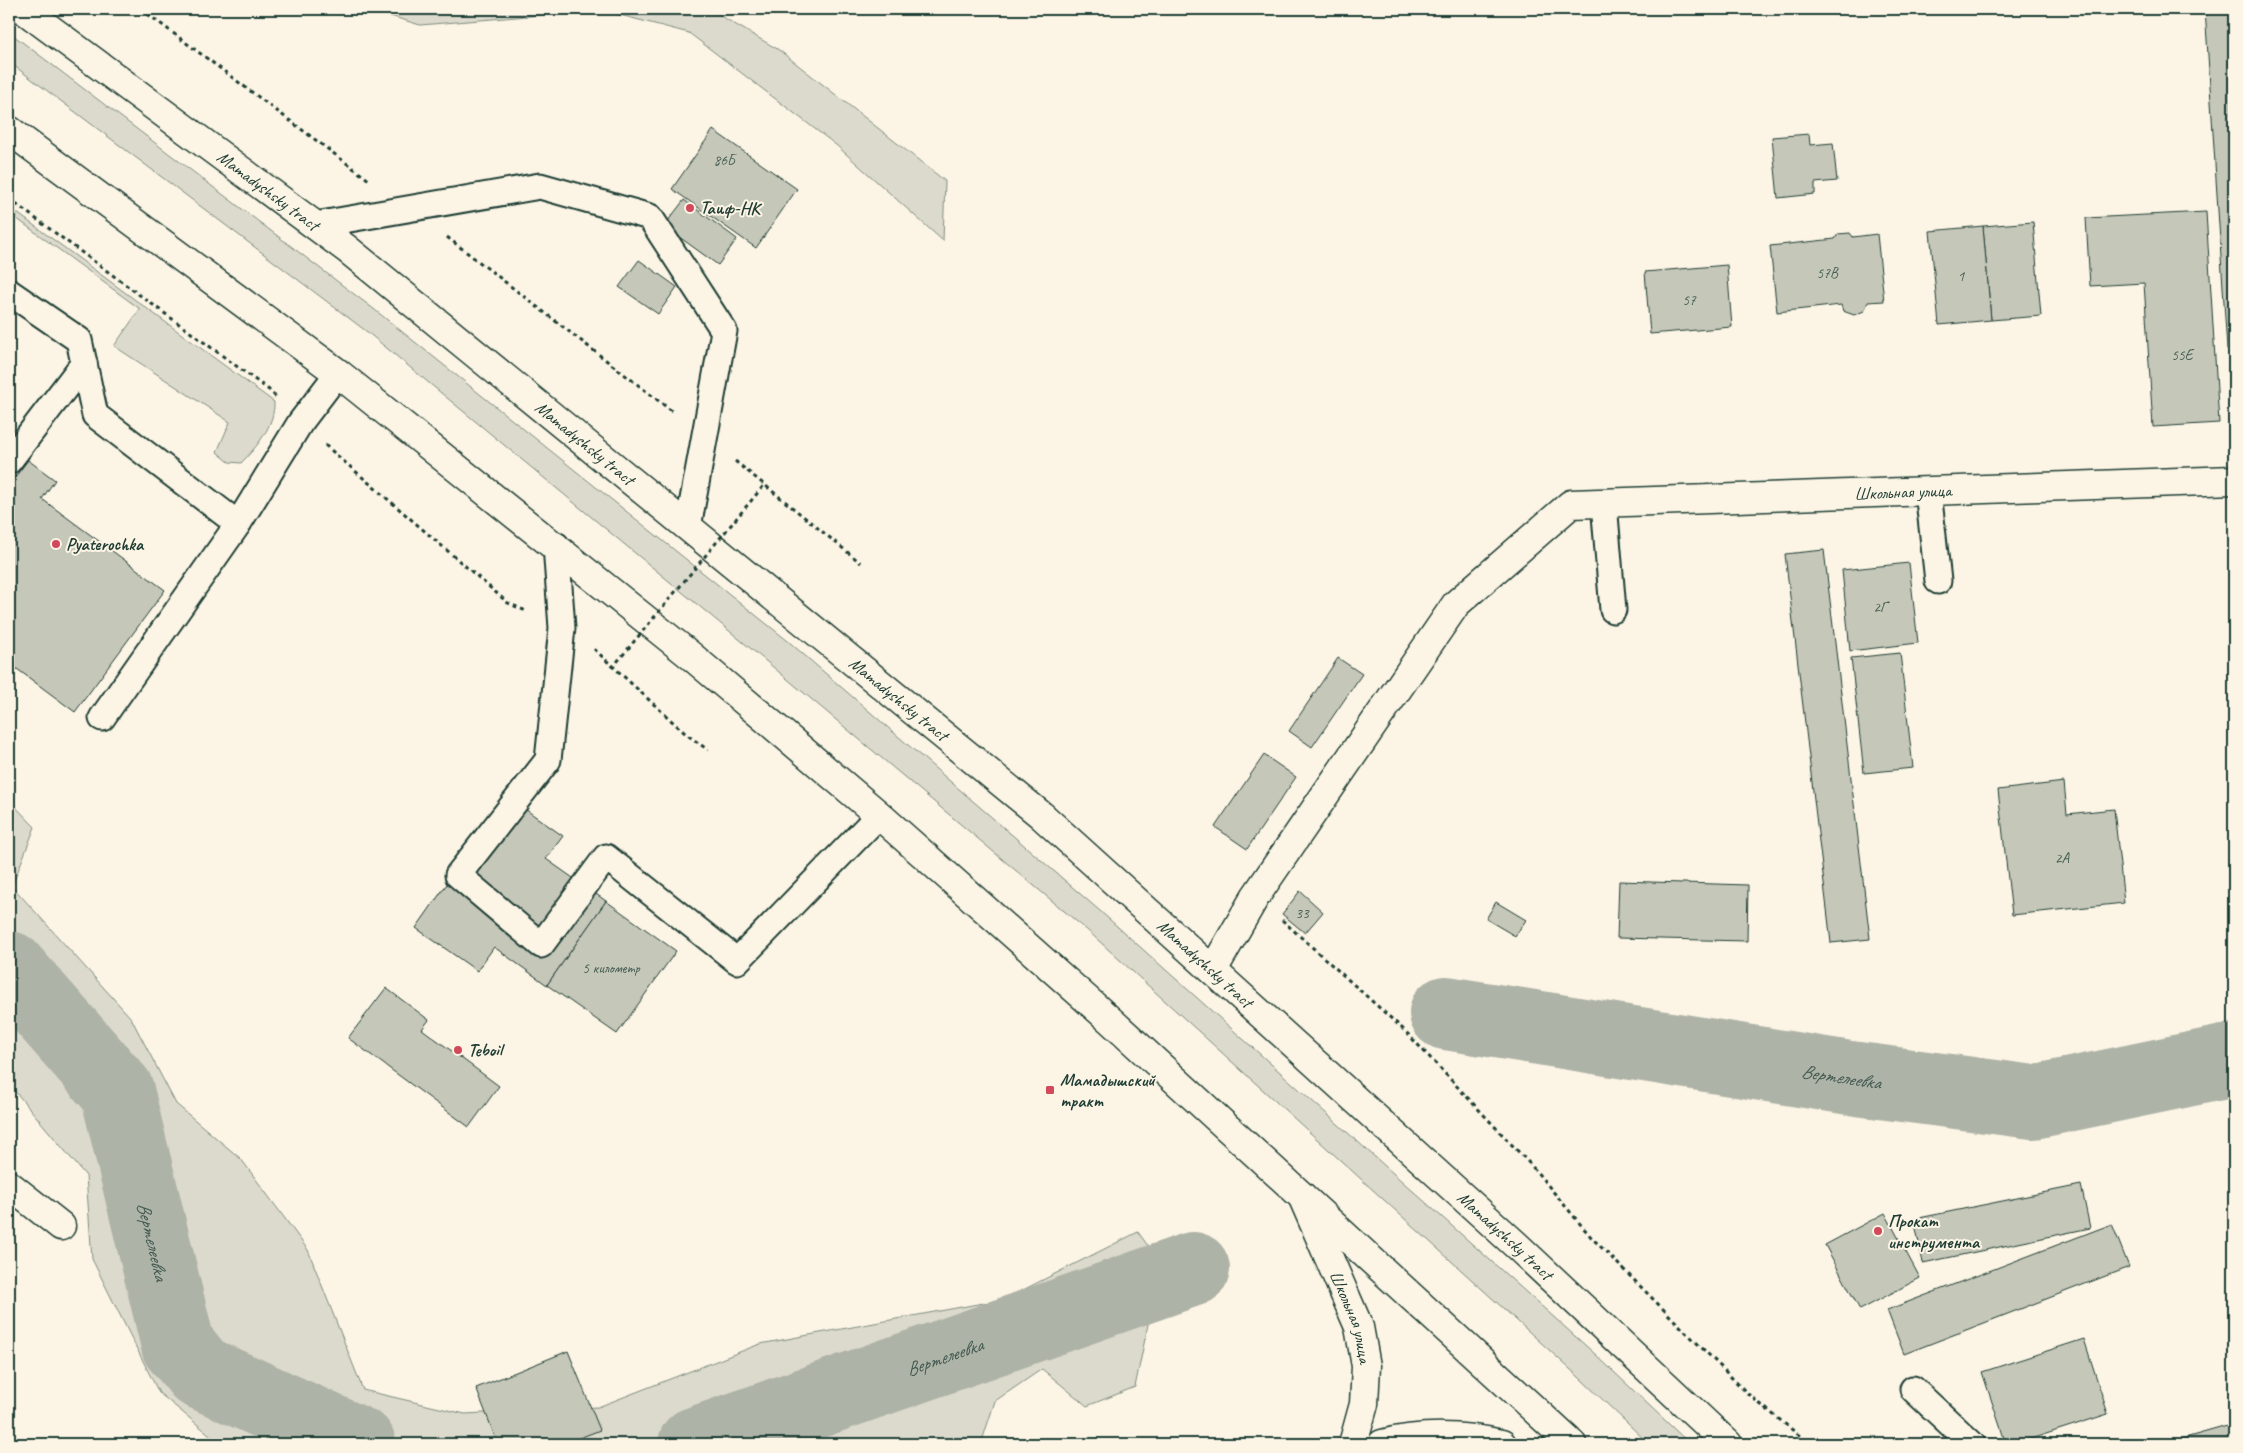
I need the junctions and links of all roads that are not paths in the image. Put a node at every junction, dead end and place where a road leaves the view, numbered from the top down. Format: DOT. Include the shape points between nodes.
graph roads {
  1 [pos="23,9"];
  2 [pos="9,130"];
  3 [pos="315,225"];
  4 [pos="9,292"];
  5 [pos="84,363"];
  6 [pos="338,373"];
  7 [pos="9,461"];
  8 [pos="2234,480"];
  9 [pos="1928,491"];
  10 [pos="1604,503"];
  11 [pos="238,524"];
  12 [pos="688,527"];
  13 [pos="556,545"];
  14 [pos="1938,581"];
  15 [pos="1613,610"];
  16 [pos="102,718"];
  17 [pos="880,815"];
  18 [pos="1212,970"];
  19 [pos="9,1185"];
  20 [pos="1302,1196"];
  21 [pos="61,1226"];
  22 [pos="1913,1389"];
  23 [pos="1353,1444"];
  24 [pos="1382,1444"];
  25 [pos="1502,1444"];
  26 [pos="1572,1444"];
  27 [pos="1728,1444"];
  28 [pos="1972,1444"];
  1 -- 3 [label="main road, Mamadyshsky tract"];
  2 -- 6 [label="main road"];
  3 -- 12 [label="main road, Mamadyshsky tract"];
  3 -- 12 [label="lane" via="540,186 650,217 724,330"];
  4 -- 5 [label="lane" via="79,340"];
  5 -- 7 [label="lane"];
  5 -- 11 [label="lane" via="95,415"];
  6 -- 11 [label="lane" via="300,423"];
  6 -- 13 [label="main road"];
  8 -- 9 [label="main road, Школьная улица"];
  9 -- 10 [label="main road, Школьная улица"];
  9 -- 14 [label="lane"];
  10 -- 15 [label="lane"];
  10 -- 18 [label="main road, Школьная улица" via="1571,504 1456,604 1255,897"];
  11 -- 16 [label="lane"];
  12 -- 18 [label="main road, Mamadyshsky tract" via="1041,815"];
  13 -- 17 [label="main road"];
  13 -- 17 [label="lane" via="562,628 548,760 458,875 541,945 606,857 738,961"];
  17 -- 20 [label="main road"];
  18 -- 27 [label="main road, Mamadyshsky tract" via="1516,1245"];
  19 -- 21 [label="main road"];
  20 -- 23 [label="main road, Школьная улица" via="1359,1328 1366,1366 1364,1404"];
  20 -- 26 [label="main road"];
  22 -- 28 [label="lane"];
  24 -- 25 [label="main road" via="1401,1439 1450,1437"];
}
